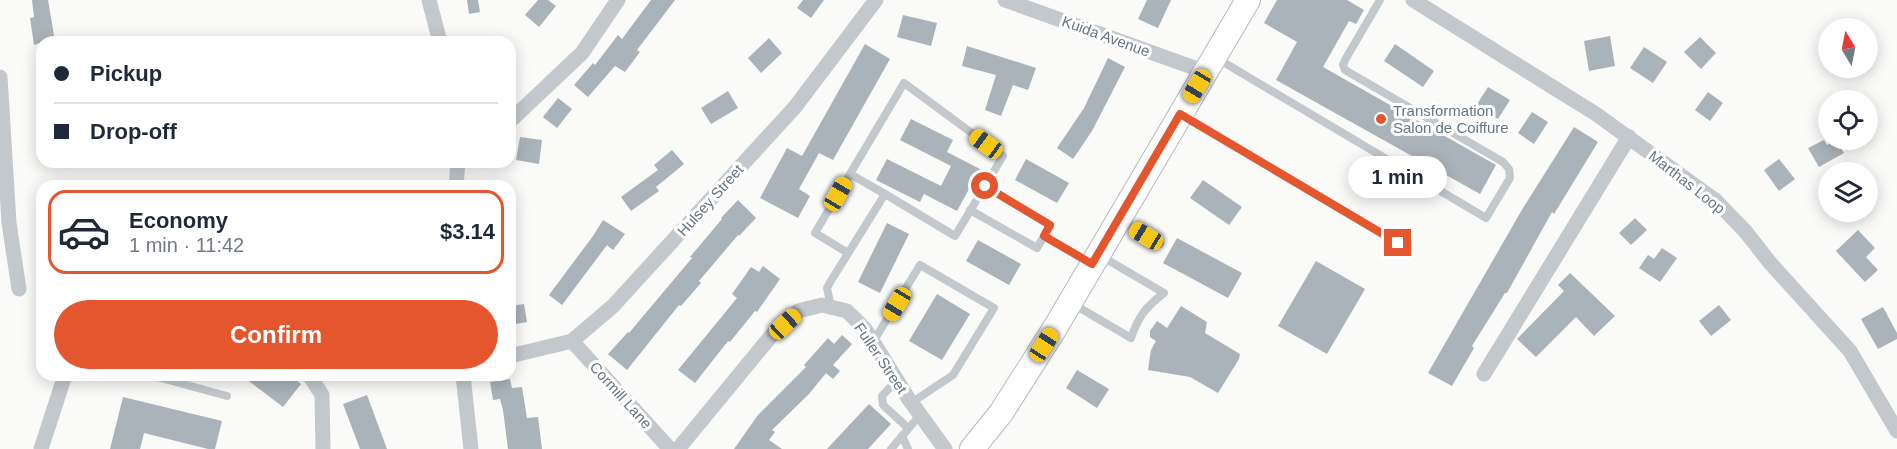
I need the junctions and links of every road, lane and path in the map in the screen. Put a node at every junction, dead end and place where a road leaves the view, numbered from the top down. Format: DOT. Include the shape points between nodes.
graph roads {
  1 [pos="429,0"];
  2 [pos="618,0"];
  3 [pos="876,0"];
  4 [pos="1005,0"];
  5 [pos="1248,0"];
  6 [pos="1380,0"];
  7 [pos="1413,0"];
  8 [pos="438,36"];
  9 [pos="1210,64"];
  10 [pos="0,77"];
  11 [pos="516,114"];
  12 [pos="1180,114"];
  13 [pos="1629,137"];
  14 [pos="850,174"];
  15 [pos="985,186"];
  16 [pos="885,194"];
  17 [pos="970,210"];
  18 [pos="1118,219"];
  19 [pos="4,224"];
  20 [pos="1044,236"];
  21 [pos="1398,243"];
  22 [pos="1160,244"];
  23 [pos="848,253"];
  24 [pos="1095,259"];
  25 [pos="19,290"];
  26 [pos="1070,302"];
  27 [pos="831,307"];
  28 [pos="572,341"];
  29 [pos="873,342"];
  30 [pos="516,355"];
  31 [pos="1484,374"];
  32 [pos="897,380"];
  33 [pos="62,381"];
  34 [pos="172,381"];
  35 [pos="313,381"];
  36 [pos="464,381"];
  37 [pos="227,396"];
  38 [pos="915,409"];
  39 [pos="908,428"];
  40 [pos="1897,431"];
  41 [pos="902,436"];
  42 [pos="41,449"];
  43 [pos="323,449"];
  44 [pos="471,449"];
  45 [pos="670,449"];
  46 [pos="678,449"];
  47 [pos="891,449"];
  48 [pos="908,449"];
  49 [pos="945,449"];
  50 [pos="972,449"];
  1 -- 8 [label="street"];
  2 -- 11 [label="street" via="582,53"];
  3 -- 28 [label="street, Hulsey Street" via="795,107 613,306"];
  4 -- 9 [label="street, Kuida Avenue"];
  5 -- 9 [label="main road"];
  6 -- 9 [label="lane" via="1345,60 1345,70 1503,162 1510,178 1486,218"];
  7 -- 13 [label="street, Marthas Loop"];
  9 -- 12 [label="main road"];
  10 -- 19 [label="street"];
  12 -- 18 [label="main road"];
  12 -- 21 [label="lane"];
  13 -- 31 [label="street"];
  13 -- 40 [label="street, Marthas Loop" via="1715,200 1745,231 1850,351"];
  14 -- 15 [label="lane" via="904,83 1003,156"];
  14 -- 16 [label="lane"];
  14 -- 23 [label="lane" via="815,233"];
  15 -- 17 [label="lane"];
  15 -- 20 [label="lane" via="1050,225"];
  16 -- 17 [label="lane" via="955,236"];
  16 -- 23 [label="lane"];
  17 -- 20 [label="lane" via="1037,248"];
  18 -- 22 [label="lane"];
  18 -- 24 [label="main road"];
  19 -- 25 [label="street"];
  20 -- 24 [label="lane"];
  23 -- 27 [label="lane" via="827,288"];
  24 -- 26 [label="main road"];
  24 -- 26 [label="lane" via="1164,292 1138,318 1131,338"];
  26 -- 50 [label="main road" via="1001,413"];
  27 -- 29 [label="street, Fuller Street" via="847,311"];
  27 -- 46 [label="street" via="822,305 798,311"];
  28 -- 30 [label="street, Hulsey Street"];
  28 -- 45 [label="street, Cormill Lane"];
  29 -- 32 [label="street, Fuller Street"];
  29 -- 38 [label="lane" via="920,265 994,308 953,375"];
  32 -- 38 [label="street, Fuller Street"];
  32 -- 39 [label="lane" via="882,396 883,405"];
  33 -- 42 [label="street"];
  34 -- 37 [label="lane"];
  35 -- 43 [label="street" via="322,395"];
  36 -- 44 [label="street"];
  38 -- 39 [label="lane"];
  38 -- 49 [label="street, Fuller Street"];
  39 -- 41 [label="lane"];
  41 -- 47 [label="lane"];
  41 -- 48 [label="lane"];
}
